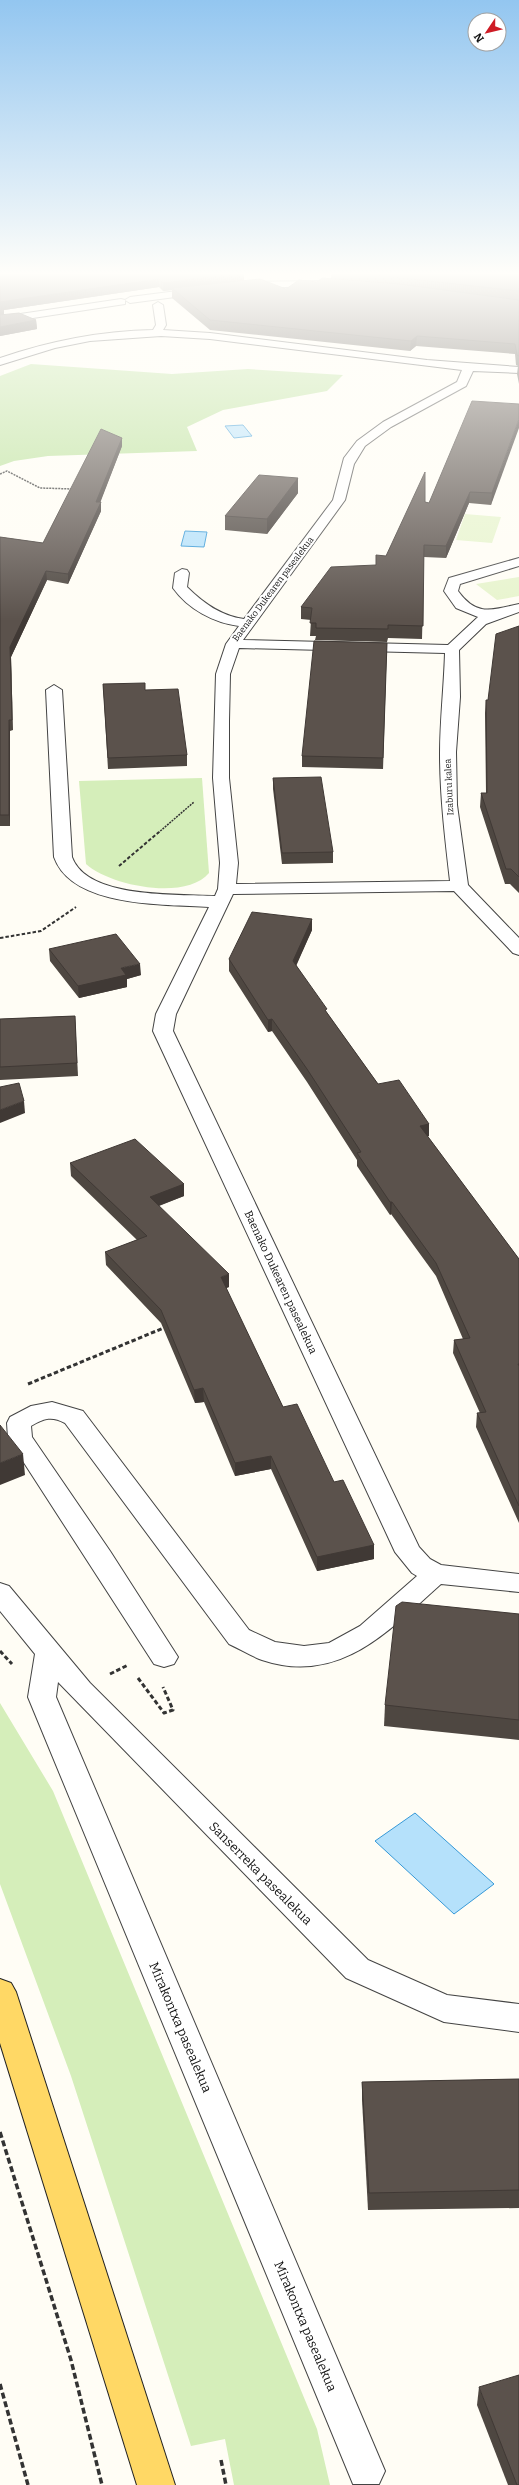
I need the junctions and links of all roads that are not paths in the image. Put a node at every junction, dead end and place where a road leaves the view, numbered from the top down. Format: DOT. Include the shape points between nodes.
graph roads {
  1 [pos="453,389"];
  2 [pos="519,562"];
  3 [pos="182,573"];
  4 [pos="519,608"];
  5 [pos="487,616"];
  6 [pos="246,624"];
  7 [pos="233,644"];
  8 [pos="452,648"];
  9 [pos="54,690"];
  10 [pos="459,886"];
  11 [pos="223,895"];
  12 [pos="519,949"];
  13 [pos="436,1574"];
  14 [pos="519,1583"];
  15 [pos="0,1592"];
  16 [pos="48,1652"];
  17 [pos="164,1657"];
  18 [pos="0,1992"];
  19 [pos="519,2018"];
  20 [pos="366,2471"];
  21 [pos="156,2485"];
  1 -- 6 [label="street, Baenako Dukearen pasealekua" via="374,432 361,443 353,454 339,500"];
  2 -- 5 [label="street" via="454,581 452,592 461,605"];
  3 -- 6 [label="street" via="180,588 193,603 227,622"];
  4 -- 5 [label="street"];
  5 -- 8 [label="street"];
  6 -- 7 [label="street, Baenako Dukearen pasealekua"];
  7 -- 8 [label="street"];
  7 -- 11 [label="street, Baenako Dukearen pasealekua" via="224,674 221,721 221,778 229,863"];
  8 -- 10 [label="street, Izaburu kalea" via="448,752 449,805"];
  9 -- 11 [label="street" via="63,857 68,870 80,880 109,891 140,896"];
  10 -- 11 [label="street"];
  10 -- 12 [label="street"];
  11 -- 13 [label="street, Baenako Dukearen pasealekua" via="166,1014 163,1031 408,1552 421,1566"];
  13 -- 14 [label="street, Baenako Dukearen pasealekua"];
  13 -- 17 [label="street" via="370,1633 335,1652 304,1656 270,1652 239,1637 74,1416 60,1409 36,1411 19,1423 20,1438"];
  15 -- 16 [label="street"];
  16 -- 19 [label="street, Sanserreka pasealekua" via="80,1690 357,1969 444,2008"];
  16 -- 20 [label="street, Mirakontxa pasealekua" via="42,1697"];
  18 -- 21 [label="main road"];
}
